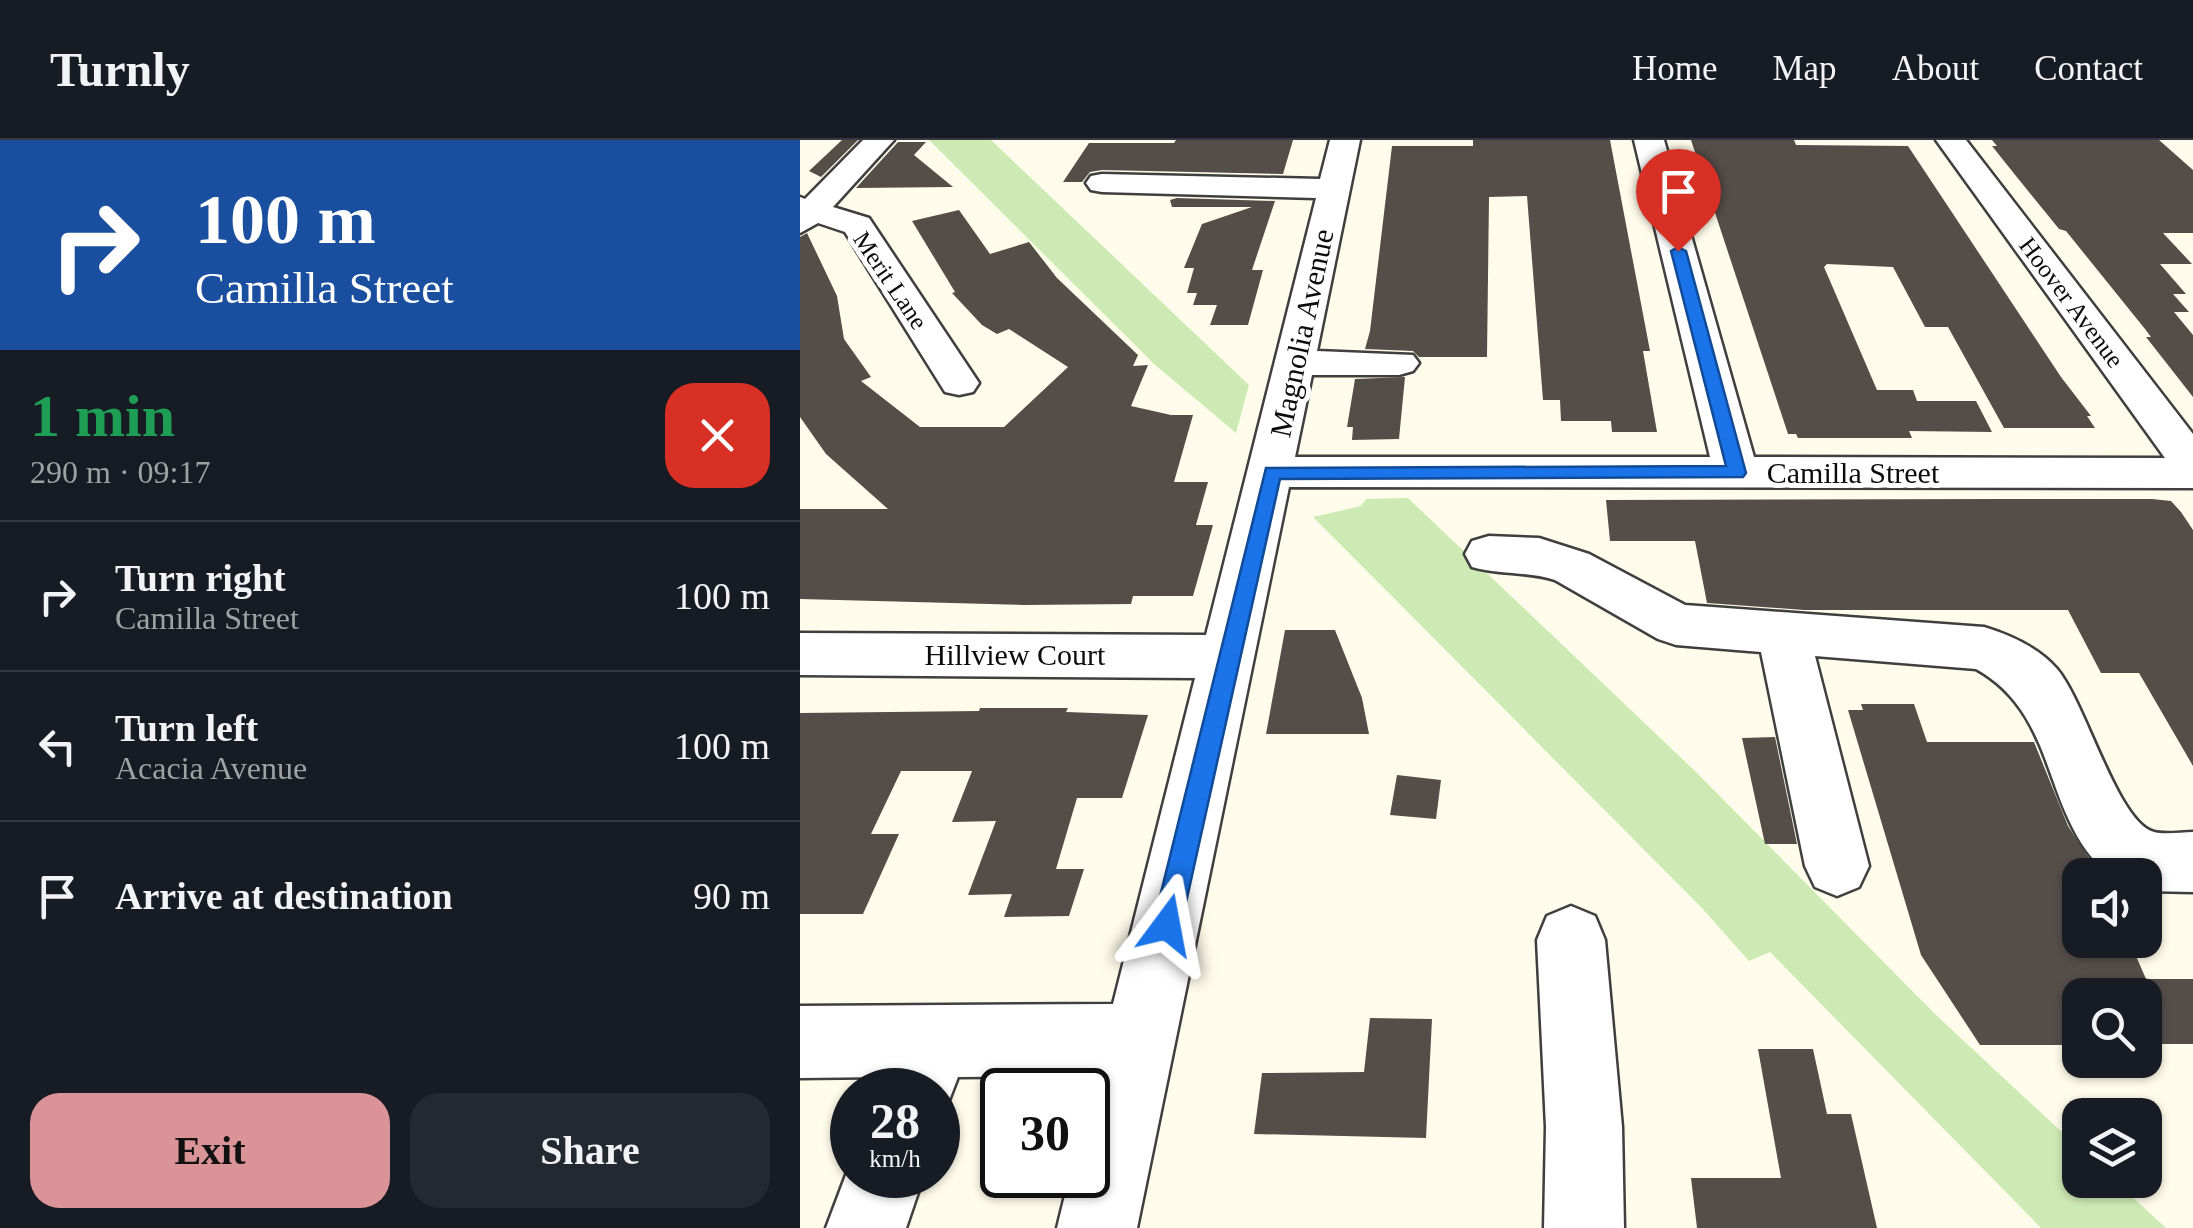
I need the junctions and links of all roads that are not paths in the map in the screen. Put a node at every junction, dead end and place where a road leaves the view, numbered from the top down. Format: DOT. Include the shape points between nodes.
graph roads {
  1 [pos="879,140"];
  2 [pos="1650,140"];
  3 [pos="1951,140"];
  4 [pos="1339,164"];
  5 [pos="1102,183"];
  6 [pos="804,214"];
  7 [pos="1294,363"];
  8 [pos="1399,363"];
  9 [pos="958,383"];
  10 [pos="2193,465"];
  11 [pos="1272,472"];
  12 [pos="1736,473"];
  13 [pos="2193,473"];
  14 [pos="1489,554"];
  15 [pos="1783,632"];
  16 [pos="800,654"];
  17 [pos="1230,656"];
  18 [pos="2193,862"];
  19 [pos="1837,866"];
  20 [pos="1571,940"];
  21 [pos="1140,1040"];
  22 [pos="800,1042"];
  23 [pos="926,1066"];
  24 [pos="877,1198"];
  25 [pos="866,1228"];
  26 [pos="1097,1228"];
  27 [pos="1584,1228"];
  1 -- 6 [label="street"];
  2 -- 12 [label="street"];
  3 -- 10 [label="street, Hoover Avenue"];
  4 -- 5 [label="street"];
  4 -- 7 [label="street, Magnolia Avenue"];
  6 -- 9 [label="street, Merit Lane" via="857,224"];
  7 -- 8 [label="street"];
  7 -- 11 [label="street, Magnolia Avenue"];
  11 -- 12 [label="street, Camilla Street"];
  11 -- 17 [label="street, Magnolia Avenue"];
  12 -- 13 [label="street, Camilla Street"];
  14 -- 15 [label="street" via="1538,556 1572,567 1676,624"];
  15 -- 18 [label="street" via="1984,648 2012,662 2041,688 2106,829 2131,855"];
  15 -- 19 [label="street"];
  16 -- 17 [label="street, Hillview Court"];
  17 -- 21 [label="street, Magnolia Avenue"];
  20 -- 27 [label="street"];
  21 -- 23 [label="street"];
  21 -- 26 [label="street, Magnolia Avenue"];
  22 -- 23 [label="street"];
  24 -- 25 [label="street"];
}
